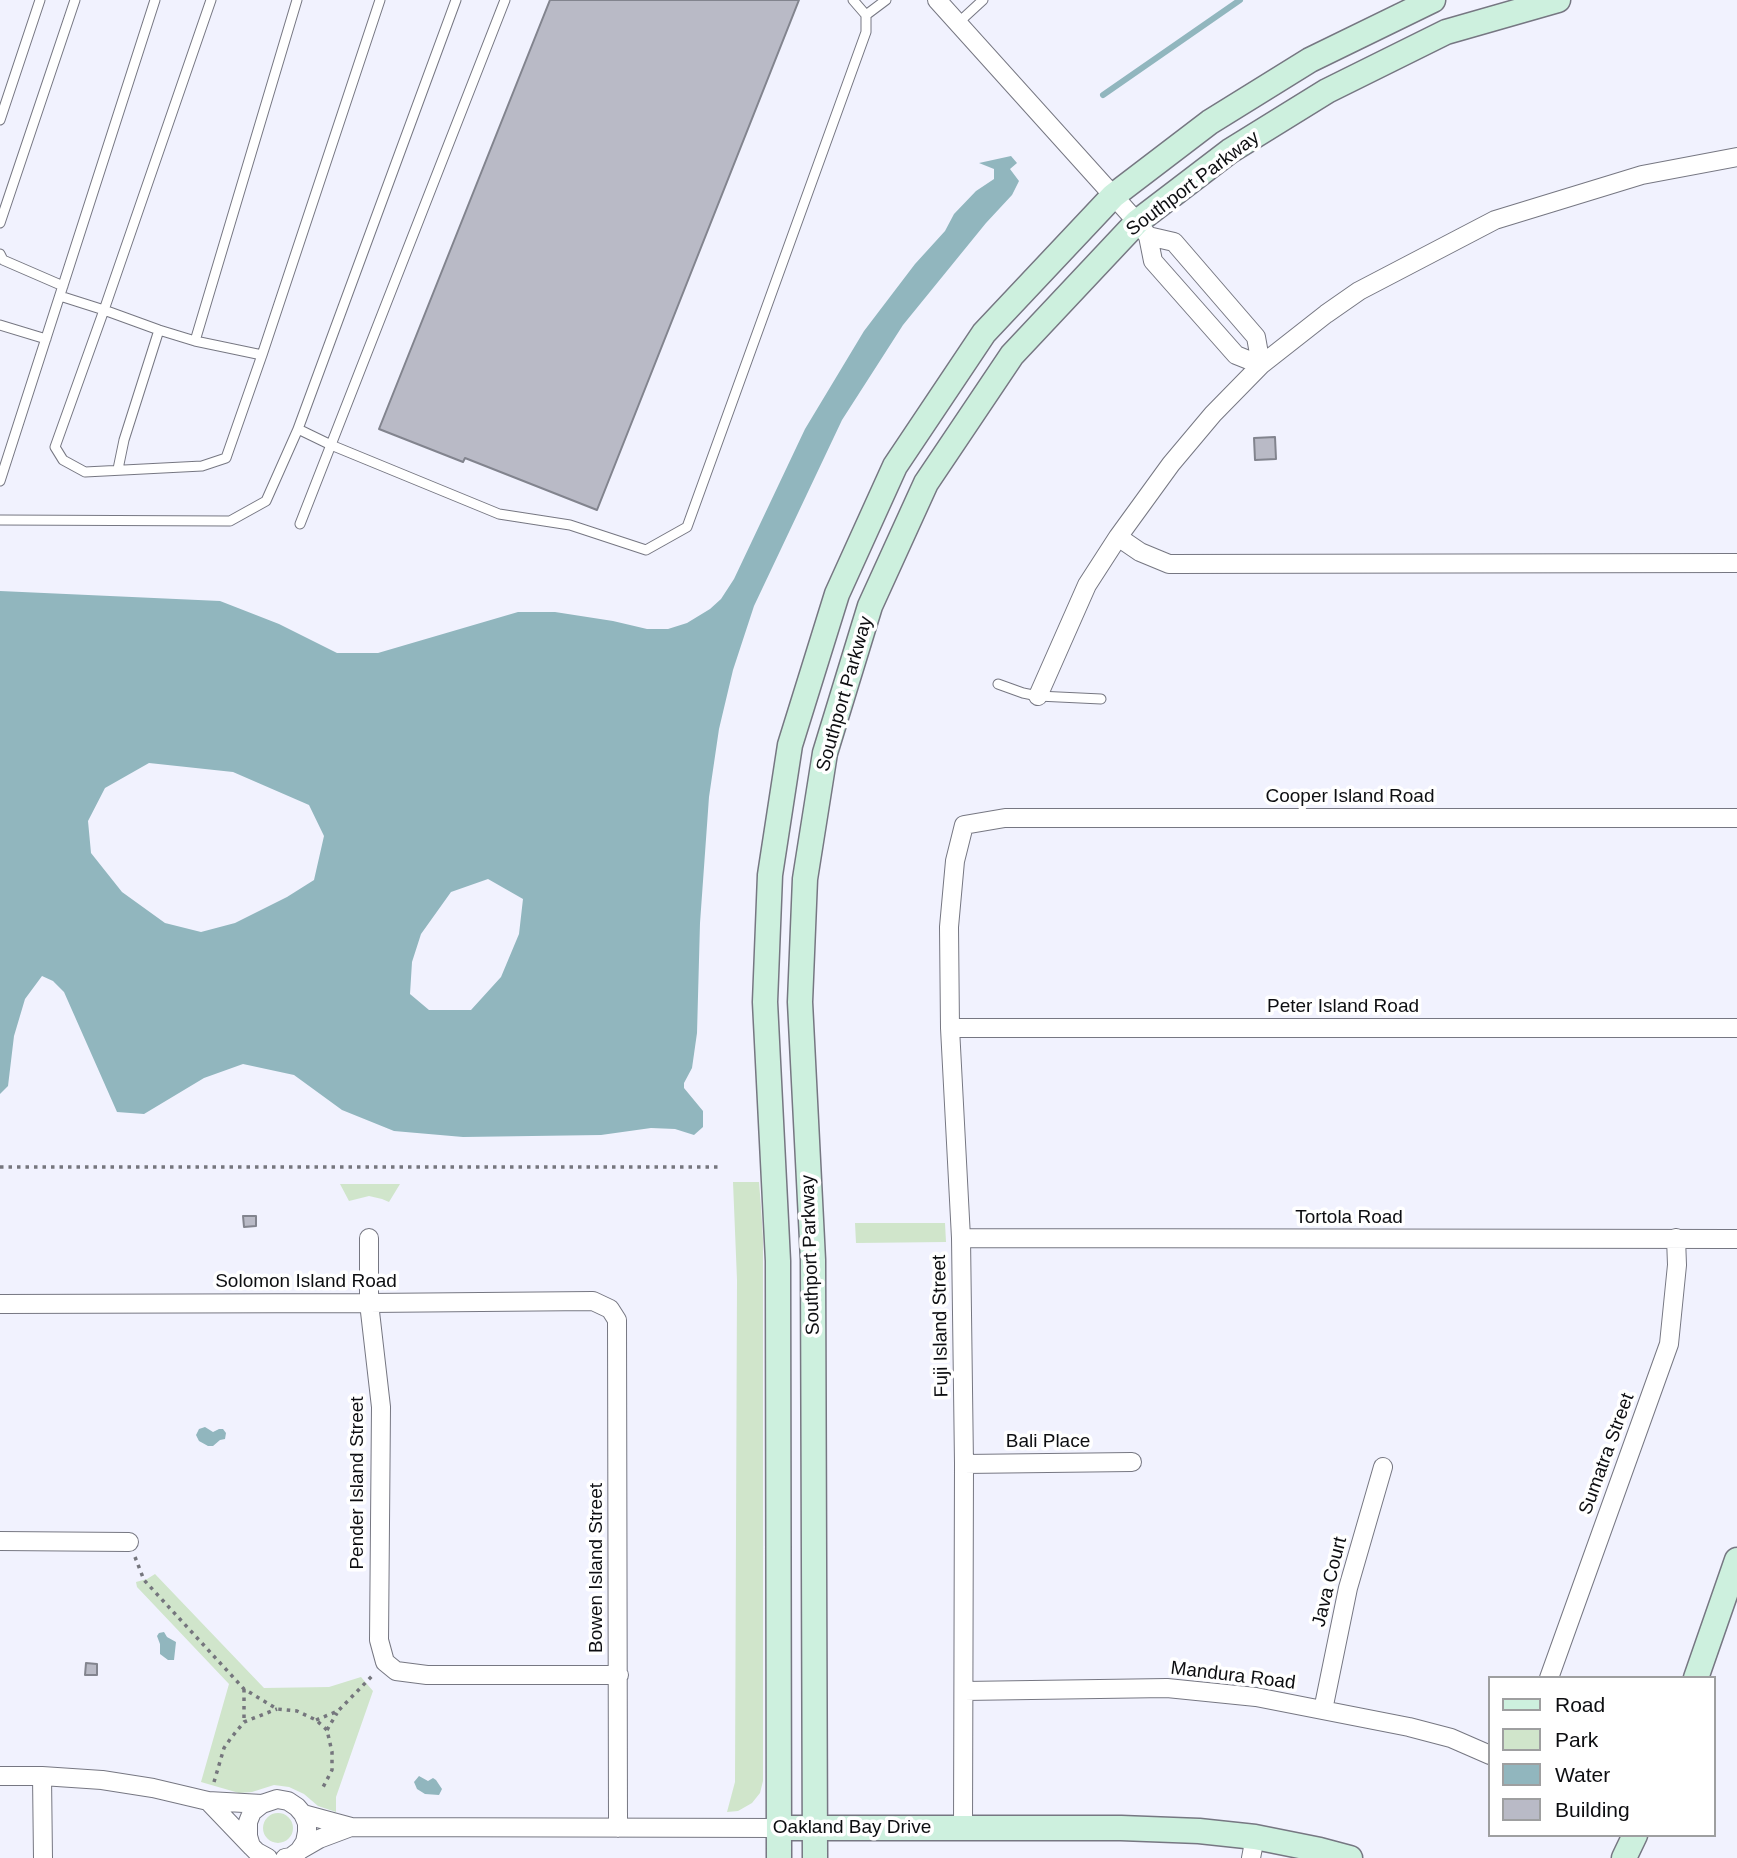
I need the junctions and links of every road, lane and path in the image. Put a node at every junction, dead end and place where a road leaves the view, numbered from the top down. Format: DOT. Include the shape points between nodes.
graph roads {
  1 [pos="40,0"];
  2 [pos="75,0"];
  3 [pos="155,0"];
  4 [pos="211,0"];
  5 [pos="297,0"];
  6 [pos="380,0"];
  7 [pos="456,0"];
  8 [pos="505,0"];
  9 [pos="853,0"];
  10 [pos="886,0"];
  11 [pos="937,0"];
  12 [pos="983,0"];
  13 [pos="1433,0"];
  14 [pos="1559,0"];
  15 [pos="866,15"];
  16 [pos="958,23"];
  17 [pos="0,120"];
  18 [pos="1737,157"];
  19 [pos="1113,196"];
  20 [pos="0,223"];
  21 [pos="1142,229"];
  22 [pos="0,254"];
  23 [pos="63,286"];
  24 [pos="60,296"];
  25 [pos="104,310"];
  26 [pos="0,325"];
  27 [pos="159,330"];
  28 [pos="46,340"];
  29 [pos="195,341"];
  30 [pos="262,355"];
  31 [pos="1261,365"];
  32 [pos="298,429"];
  33 [pos="331,445"];
  34 [pos="118,469"];
  35 [pos="0,481"];
  36 [pos="0,520"];
  37 [pos="300,524"];
  38 [pos="1118,537"];
  39 [pos="1737,564"];
  40 [pos="998,684"];
  41 [pos="1038,696"];
  42 [pos="1101,699"];
  43 [pos="1737,818"];
  44 [pos="964,825"];
  45 [pos="950,1028"];
  46 [pos="1737,1028"];
  47 [pos="0,1167"];
  48 [pos="721,1167"];
  49 [pos="369,1238"];
  50 [pos="961,1238"];
  51 [pos="1676,1238"];
  52 [pos="1737,1239"];
  53 [pos="369,1303"];
  54 [pos="0,1304"];
  55 [pos="610,1309"];
  56 [pos="1132,1462"];
  57 [pos="964,1464"];
  58 [pos="1383,1466"];
  59 [pos="0,1541"];
  60 [pos="129,1542"];
  61 [pos="1737,1560"];
  62 [pos="386,1662"];
  63 [pos="619,1675"];
  64 [pos="1550,1676"];
  65 [pos="1697,1676"];
  66 [pos="244,1689"];
  67 [pos="964,1690"];
  68 [pos="277,1709"];
  69 [pos="1323,1710"];
  70 [pos="338,1711"];
  71 [pos="316,1720"];
  72 [pos="244,1722"];
  73 [pos="327,1730"];
  74 [pos="1488,1754"];
  75 [pos="0,1776"];
  76 [pos="42,1776"];
  77 [pos="321,1791"];
  78 [pos="208,1801"];
  79 [pos="262,1804"];
  80 [pos="303,1814"];
  81 [pos="351,1827"];
  82 [pos="618,1828"];
  83 [pos="779,1828"];
  84 [pos="815,1828"];
  85 [pos="964,1828"];
  86 [pos="1634,1837"];
  87 [pos="1253,1848"];
  88 [pos="292,1854"];
  89 [pos="262,1855"];
  90 [pos="43,1858"];
  91 [pos="779,1858"];
  92 [pos="815,1858"];
  93 [pos="1350,1858"];
  94 [pos="1625,1858"];
  1 -- 17 [label="lane"];
  2 -- 20 [label="lane"];
  3 -- 23 [label="lane"];
  4 -- 25 [label="lane"];
  5 -- 29 [label="lane"];
  6 -- 30 [label="lane"];
  7 -- 32 [label="lane"];
  8 -- 33 [label="lane"];
  9 -- 15 [label="lane"];
  10 -- 15 [label="lane"];
  11 -- 16 [label="street"];
  12 -- 16 [label="lane"];
  13 -- 19 [label="main road, Southport Parkway" via="1287,74 1210,122"];
  14 -- 21 [label="main road, Southport Parkway" via="1446,33 1327,91 1230,151"];
  15 -- 33 [label="lane" via="866,32 687,527 646,550 570,525 499,514"];
  16 -- 19 [label="street"];
  18 -- 31 [label="street" via="1642,175 1495,220 1359,291"];
  19 -- 21 [label="street"];
  19 -- 83 [label="main road, Southport Parkway" via="984,333 895,466 837,594 790,745 770,875 765,1002 778,1261"];
  21 -- 31 [label="street" via="1153,261 1236,355"];
  21 -- 31 [label="street" via="1174,242 1256,337"];
  21 -- 84 [label="main road, Southport Parkway" via="1012,355 926,483 870,606 825,753 805,878 800,1002 813,1260"];
  22 -- 23 [label="lane" via="3,260"];
  23 -- 24 [label="lane"];
  24 -- 25 [label="lane"];
  24 -- 28 [label="lane"];
  25 -- 27 [label="lane"];
  25 -- 34 [label="lane" via="55,447 63,460 85,472"];
  26 -- 28 [label="lane"];
  27 -- 29 [label="lane"];
  27 -- 34 [label="lane"];
  28 -- 35 [label="lane"];
  29 -- 30 [label="lane"];
  30 -- 34 [label="lane" via="226,458 202,466"];
  31 -- 38 [label="street" via="1177,457"];
  32 -- 33 [label="lane"];
  32 -- 36 [label="lane" via="267,501 230,521"];
  33 -- 37 [label="lane"];
  38 -- 39 [label="street" via="1170,564"];
  38 -- 41 [label="street" via="1087,585"];
  40 -- 41 [label="lane"];
  41 -- 42 [label="lane"];
  43 -- 44 [label="street, Cooper Island Road" via="1005,818"];
  44 -- 45 [label="street, Fuji Island Street" via="955,861 949,928"];
  45 -- 46 [label="street, Peter Island Road"];
  45 -- 50 [label="street, Fuji Island Street"];
  47 -- 48 [label="path"];
  49 -- 53 [label="street, Pender Island Street"];
  50 -- 51 [label="street, Tortola Road"];
  50 -- 57 [label="street, Fuji Island Street"];
  51 -- 52 [label="street, Tortola Road"];
  51 -- 64 [label="street, Sumatra Street" via="1669,1345"];
  53 -- 54 [label="street, Solomon Island Road"];
  53 -- 55 [label="street, Solomon Island Road" via="593,1301"];
  53 -- 62 [label="street, Pender Island Street" via="381,1407 379,1640"];
  55 -- 63 [label="street, Bowen Island Street" via="617,1321"];
  56 -- 57 [label="street, Bali Place"];
  57 -- 67 [label="street, Fuji Island Street"];
  58 -- 69 [label="street, Java Court" via="1348,1588"];
  59 -- 60 [label="street"];
  60 -- 66 [label="path" via="144,1580"];
  61 -- 65 [label="main road"];
  62 -- 63 [label="street" via="396,1671 427,1675"];
  62 -- 70 [label="path"];
  63 -- 82 [label="street, Bowen Island Street"];
  66 -- 68 [label="path"];
  66 -- 72 [label="path"];
  67 -- 69 [label="street, Mandura Road" via="1167,1688 1256,1697"];
  67 -- 85 [label="street, Fuji Island Street"];
  68 -- 71 [label="path" via="297,1711"];
  68 -- 72 [label="path"];
  69 -- 74 [label="street, Mandura Road" via="1451,1738"];
  70 -- 71 [label="path"];
  70 -- 73 [label="path"];
  71 -- 73 [label="path"];
  72 -- 78 [label="path" via="224,1748"];
  73 -- 77 [label="path" via="332,1770"];
  75 -- 76 [label="street"];
  76 -- 78 [label="street" via="102,1780"];
  76 -- 90 [label="street"];
  78 -- 79 [label="street"];
  78 -- 89 [label="street"];
  79 -- 80 [label="street, Oakland Bay Drive" via="288,1801"];
  79 -- 89 [label="street" via="248,1822 251,1846"];
  80 -- 81 [label="street, Oakland Bay Drive"];
  80 -- 88 [label="street" via="305,1842"];
  81 -- 82 [label="street, Oakland Bay Drive"];
  81 -- 88 [label="street, Oakland Bay Drive"];
  82 -- 83 [label="street, Oakland Bay Drive"];
  83 -- 84 [label="main road, Oakland Bay Drive"];
  83 -- 91 [label="main road, Southport Parkway"];
  84 -- 85 [label="main road, Oakland Bay Drive"];
  84 -- 92 [label="main road, Southport Parkway"];
  85 -- 87 [label="main road, Oakland Bay Drive" via="1199,1831"];
  86 -- 94 [label="main road"];
  87 -- 93 [label="main road, Oakland Bay Drive" via="1320,1850"];
}
